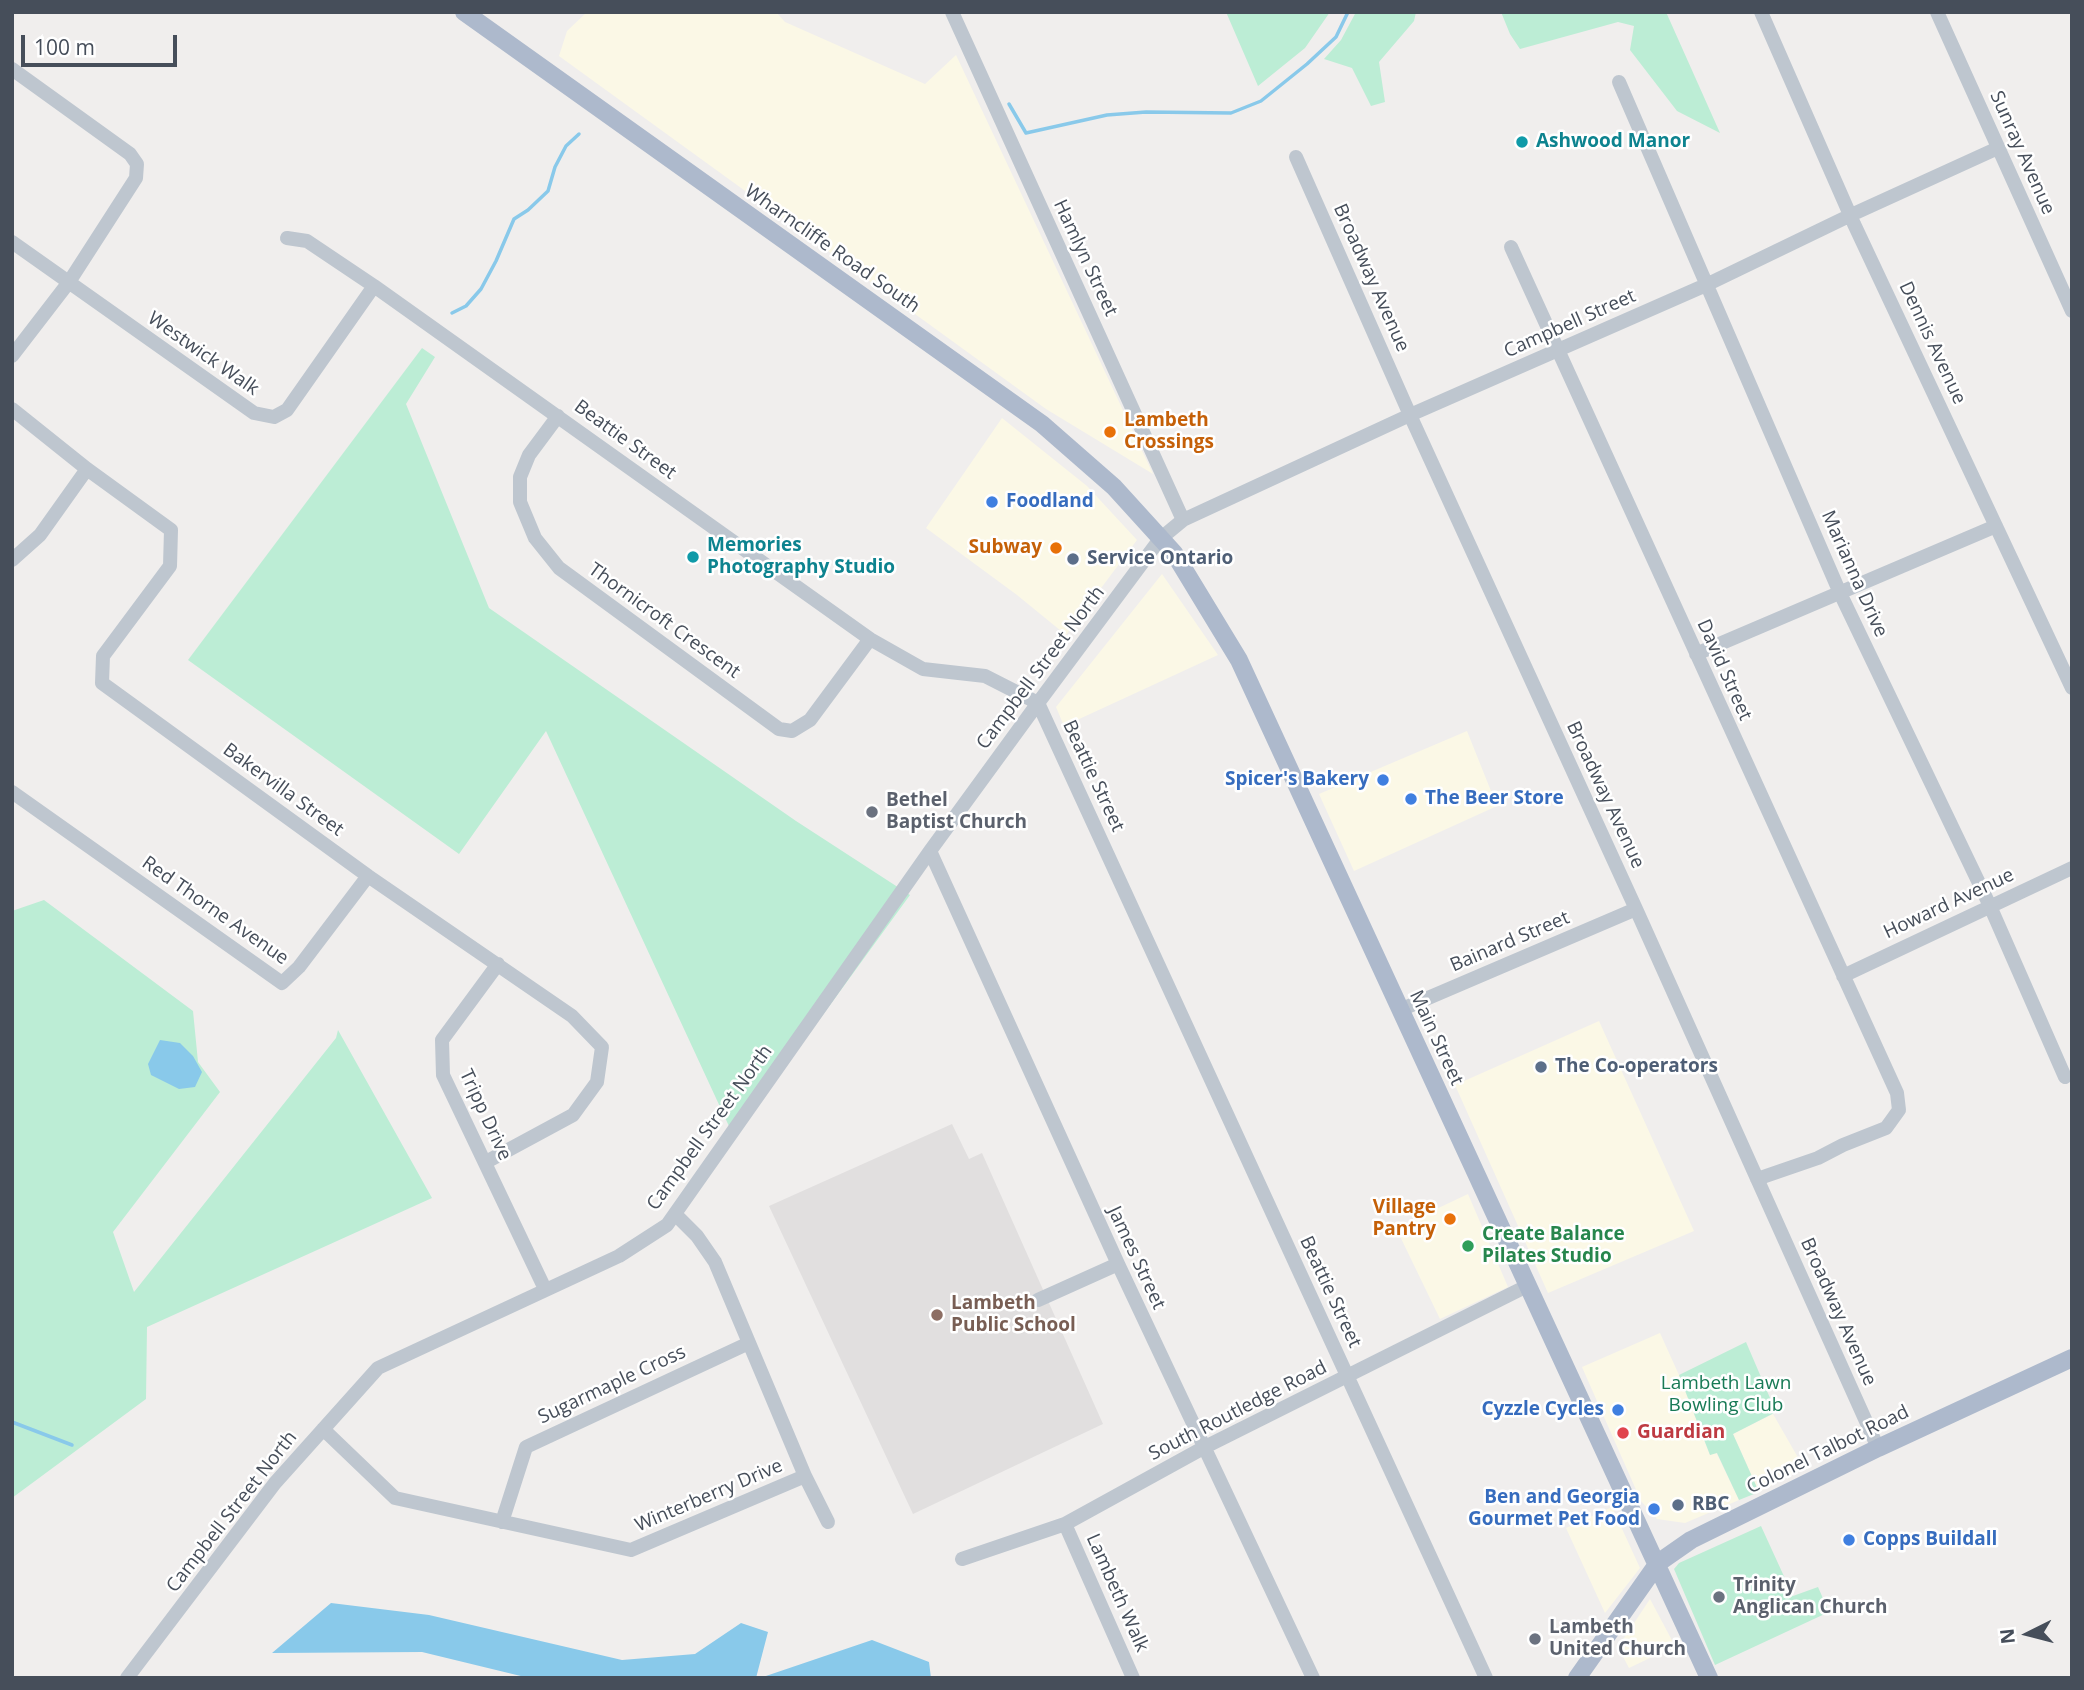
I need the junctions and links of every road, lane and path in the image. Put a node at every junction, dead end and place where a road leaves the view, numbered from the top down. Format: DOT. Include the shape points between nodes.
graph roads {
  1 [pos="464,12"];
  2 [pos="952,12"];
  3 [pos="1761,12"];
  4 [pos="1937,12"];
  5 [pos="12,69"];
  6 [pos="1619,82"];
  7 [pos="1998,148"];
  8 [pos="1296,157"];
  9 [pos="1851,215"];
  10 [pos="287,238"];
  11 [pos="12,242"];
  12 [pos="1511,247"];
  13 [pos="69,282"];
  14 [pos="1706,285"];
  15 [pos="374,286"];
  16 [pos="2072,310"];
  17 [pos="1559,350"];
  18 [pos="12,356"];
  19 [pos="12,409"];
  20 [pos="1410,415"];
  21 [pos="558,416"];
  22 [pos="87,469"];
  23 [pos="1184,520"];
  24 [pos="1996,526"];
  25 [pos="1160,540"];
  26 [pos="12,560"];
  27 [pos="1840,593"];
  28 [pos="870,639"];
  29 [pos="1696,654"];
  30 [pos="2072,688"];
  31 [pos="1038,703"];
  32 [pos="12,792"];
  33 [pos="930,851"];
  34 [pos="2072,868"];
  35 [pos="368,876"];
  36 [pos="1990,906"];
  37 [pos="1636,909"];
  38 [pos="498,964"];
  39 [pos="1843,976"];
  40 [pos="1400,1010"];
  41 [pos="2065,1077"];
  42 [pos="486,1162"];
  43 [pos="1757,1179"];
  44 [pos="675,1214"];
  45 [pos="1118,1264"];
  46 [pos="1527,1286"];
  47 [pos="545,1289"];
  48 [pos="1038,1300"];
  49 [pos="749,1343"];
  50 [pos="2072,1358"];
  51 [pos="1348,1377"];
  52 [pos="323,1429"];
  53 [pos="1205,1447"];
  54 [pos="1878,1448"];
  55 [pos="805,1476"];
  56 [pos="502,1522"];
  57 [pos="828,1522"];
  58 [pos="1065,1524"];
  59 [pos="962,1559"];
  60 [pos="1658,1563"];
  61 [pos="127,1678"];
  62 [pos="1133,1678"];
  63 [pos="1313,1678"];
  64 [pos="1486,1678"];
  65 [pos="1577,1678"];
  66 [pos="1709,1678"];
  1 -- 25 [label="main road, Wharncliffe Road South" via="1042,424 1114,487"];
  2 -- 23 [label="street, Hamlyn Street"];
  3 -- 9 [label="street, Dennis Avenue"];
  4 -- 7 [label="street, Sunray Avenue"];
  5 -- 13 [label="street" via="130,154 137,164 136,178"];
  6 -- 14 [label="street, Marianna Drive"];
  7 -- 9 [label="street, Campbell Street"];
  7 -- 16 [label="street, Sunray Avenue"];
  8 -- 20 [label="street, Broadway Avenue"];
  9 -- 14 [label="street, Campbell Street"];
  9 -- 24 [label="street, Dennis Avenue"];
  10 -- 15 [label="street, Beattie Street" via="307,241"];
  11 -- 13 [label="street, Westwick Walk"];
  12 -- 17 [label="street, David Street"];
  13 -- 15 [label="street, Westwick Walk" via="254,413 274,417 287,410"];
  13 -- 18 [label="street"];
  14 -- 17 [label="street, Campbell Street"];
  14 -- 27 [label="street, Marianna Drive"];
  15 -- 21 [label="street, Beattie Street"];
  17 -- 20 [label="street, Campbell Street"];
  17 -- 29 [label="street, David Street"];
  19 -- 22 [label="street, Bakervilla Street"];
  20 -- 23 [label="street, Campbell Street"];
  20 -- 37 [label="street, Broadway Avenue"];
  21 -- 28 [label="street, Beattie Street"];
  21 -- 28 [label="street, Thornicroft Crescent" via="529,455 520,477 520,502 535,538 559,568 779,729 792,731 810,720"];
  22 -- 26 [label="street" via="40,535"];
  22 -- 35 [label="street, Bakervilla Street" via="171,530 170,566 103,656 102,683"];
  23 -- 25 [label="street, Campbell Street"];
  24 -- 27 [label="street"];
  24 -- 30 [label="street, Dennis Avenue"];
  25 -- 31 [label="street, Campbell Street North"];
  25 -- 40 [label="main road, Main Street" via="1174,553 1239,660"];
  27 -- 29 [label="street"];
  27 -- 36 [label="street, Marianna Drive"];
  28 -- 31 [label="street, Beattie Street" via="923,669 985,676"];
  29 -- 39 [label="street, David Street"];
  31 -- 33 [label="street, Campbell Street North"];
  31 -- 51 [label="street, Beattie Street"];
  32 -- 35 [label="street, Red Thorne Avenue" via="282,983"];
  33 -- 44 [label="street, Campbell Street North"];
  33 -- 45 [label="street, James Street"];
  34 -- 36 [label="street, Howard Avenue"];
  35 -- 38 [label="street, Bakervilla Street"];
  36 -- 39 [label="street, Howard Avenue"];
  36 -- 41 [label="street, Marianna Drive"];
  37 -- 40 [label="street, Bainard Street"];
  37 -- 43 [label="street, Broadway Avenue"];
  38 -- 42 [label="street, Tripp Drive" via="442,1040 443,1075"];
  38 -- 42 [label="street, Bakervilla Street" via="572,1016 602,1047 597,1082 573,1115"];
  39 -- 43 [label="street, David Street" via="1897,1094 1899,1110 1886,1128"];
  40 -- 46 [label="main road, Main Street"];
  42 -- 47 [label="street, Tripp Drive"];
  43 -- 54 [label="street, Broadway Avenue"];
  44 -- 47 [label="street, Campbell Street North" via="667,1225 619,1256"];
  44 -- 49 [label="street, Winterberry Drive" via="715,1262"];
  45 -- 48 [label="street"];
  45 -- 53 [label="street, James Street"];
  46 -- 51 [label="street, South Routledge Road"];
  46 -- 60 [label="main road, Main Street"];
  47 -- 52 [label="street, Campbell Street North" via="378,1368"];
  49 -- 55 [label="street, Winterberry Drive"];
  49 -- 56 [label="street, Sugarmaple Cross" via="526,1447"];
  50 -- 54 [label="main road, Colonel Talbot Road"];
  51 -- 53 [label="street, South Routledge Road"];
  51 -- 64 [label="street, Beattie Street"];
  52 -- 56 [label="street, Winterberry Drive" via="394,1499"];
  52 -- 61 [label="street, Campbell Street North" via="275,1483"];
  53 -- 58 [label="street, South Routledge Road"];
  53 -- 63 [label="street, James Street"];
  54 -- 60 [label="main road, Colonel Talbot Road" via="1691,1540"];
  55 -- 56 [label="street, Winterberry Drive" via="631,1550"];
  55 -- 57 [label="street"];
  58 -- 59 [label="street, South Routledge Road"];
  58 -- 62 [label="street, Lambeth Walk"];
  60 -- 65 [label="main road, Colonel Talbot Road"];
  60 -- 66 [label="main road, Main Street"];
}
